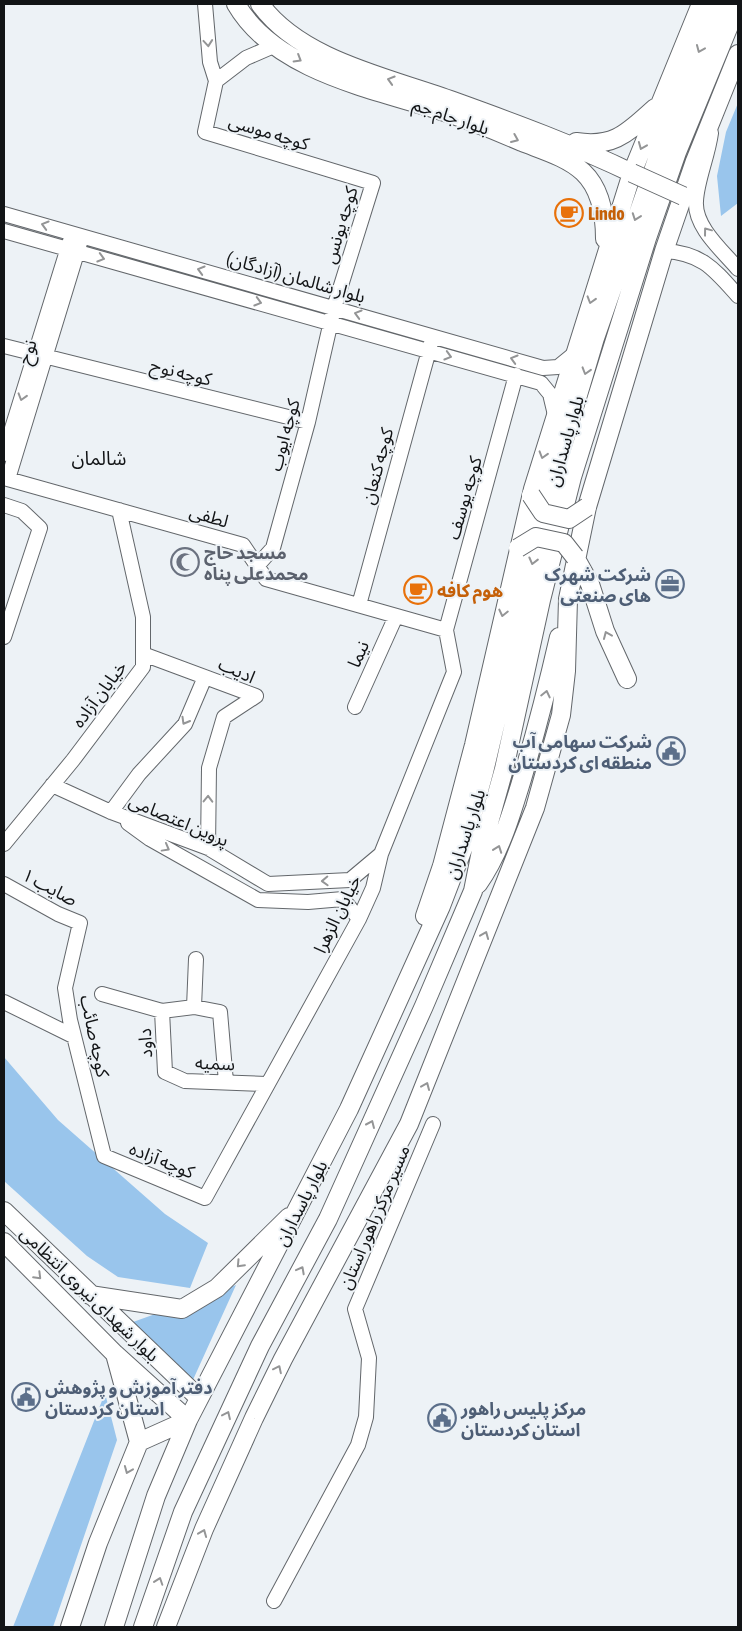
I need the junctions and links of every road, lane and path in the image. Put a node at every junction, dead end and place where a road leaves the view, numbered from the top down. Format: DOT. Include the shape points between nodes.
graph roads {
  1 [pos="205,4"];
  2 [pos="236,4"];
  3 [pos="260,4"];
  4 [pos="701,4"];
  5 [pos="720,4"];
  6 [pos="738,4"];
  7 [pos="276,45"];
  8 [pos="738,54"];
  9 [pos="362,79"];
  10 [pos="216,81"];
  11 [pos="660,104"];
  12 [pos="712,119"];
  13 [pos="554,138"];
  14 [pos="632,173"];
  15 [pos="373,183"];
  16 [pos="683,196"];
  17 [pos="4,214"];
  18 [pos="4,231"];
  19 [pos="77,235"];
  20 [pos="72,250"];
  21 [pos="664,251"];
  22 [pos="738,269"];
  23 [pos="600,271"];
  24 [pos="738,296"];
  25 [pos="334,308"];
  26 [pos="331,323"];
  27 [pos="433,336"];
  28 [pos="4,346"];
  29 [pos="429,350"];
  30 [pos="574,354"];
  31 [pos="40,356"];
  32 [pos="516,375"];
  33 [pos="555,416"];
  34 [pos="308,422"];
  35 [pos="4,454"];
  36 [pos="6,478"];
  37 [pos="531,495"];
  38 [pos="4,505"];
  39 [pos="587,507"];
  40 [pos="119,510"];
  41 [pos="518,548"];
  42 [pos="575,557"];
  43 [pos="257,566"];
  44 [pos="568,599"];
  45 [pos="359,605"];
  46 [pos="396,616"];
  47 [pos="446,630"];
  48 [pos="4,637"];
  49 [pos="143,654"];
  50 [pos="204,677"];
  51 [pos="627,679"];
  52 [pos="355,707"];
  53 [pos="52,786"];
  54 [pos="111,812"];
  55 [pos="4,844"];
  56 [pos="208,848"];
  57 [pos="381,854"];
  58 [pos="4,884"];
  59 [pos="473,891"];
  60 [pos="359,919"];
  61 [pos="80,923"];
  62 [pos="419,954"];
  63 [pos="196,959"];
  64 [pos="102,994"];
  65 [pos="4,1002"];
  66 [pos="194,1007"];
  67 [pos="162,1012"];
  68 [pos="74,1036"];
  69 [pos="165,1072"];
  70 [pos="226,1082"];
  71 [pos="266,1084"];
  72 [pos="433,1124"];
  73 [pos="104,1156"];
  74 [pos="205,1198"];
  75 [pos="300,1206"];
  76 [pos="4,1212"];
  77 [pos="4,1242"];
  78 [pos="90,1295"];
  79 [pos="115,1354"];
  80 [pos="163,1364"];
  81 [pos="146,1382"];
  82 [pos="199,1398"];
  83 [pos="254,1418"];
  84 [pos="188,1420"];
  85 [pos="140,1442"];
  86 [pos="208,1456"];
  87 [pos="274,1601"];
  88 [pos="70,1627"];
  89 [pos="114,1627"];
  90 [pos="143,1627"];
  91 [pos="166,1627"];
  1 -- 10 [label="street, one-way" via="210,62"];
  2 -- 7 [label="main road, بلوار جام جم" via="252,25"];
  3 -- 9 [label="main road, بلوار جام جم" via="282,26"];
  4 -- 11 [label="main road"];
  5 -- 62 [label="main road, بلوار پاسداران, one-way" via="662,146 596,338 555,472 464,846"];
  6 -- 59 [label="main road, بلوار پاسداران" via="677,152 575,468"];
  7 -- 9 [label="main road, بلوار جام جم, one-way" via="326,75"];
  7 -- 10 [label="street" via="246,58"];
  8 -- 12 [label="main road"];
  13 -- 9 [label="main road, بلوار جام جم, one-way" via="431,92"];
  9 -- 23 [label="main road, بلوار جام جم, one-way" via="497,131 561,158 583,172 598,196 605,220 605,249"];
  10 -- 15 [label="street, کوچه موسی" via="205,132"];
  11 -- 13 [label="main road" via="627,133 607,143 590,144"];
  11 -- 14 [label="main road, one-way"];
  12 -- 16 [label="main road"];
  22 -- 12 [label="street, one-way" via="698,219 696,201 709,148"];
  13 -- 14 [label="main road, بلوار جام جم"];
  14 -- 16 [label="main road, بلوار جام جم, bridge"];
  14 -- 23 [label="main road"];
  15 -- 25 [label="street, کوچه یونس"];
  16 -- 21 [label="main road"];
  19 -- 17 [label="street, بلوار شالمان (آزادگان), one-way"];
  18 -- 20 [label="street, بلوار شالمان (آزادگان)"];
  19 -- 20 [label="street"];
  25 -- 19 [label="street, بلوار شالمان (آزادگان), one-way"];
  20 -- 26 [label="street, بلوار شالمان (آزادگان), one-way"];
  20 -- 31 [label="street"];
  21 -- 24 [label="street" via="685,252 707,264"];
  21 -- 39 [label="main road"];
  23 -- 30 [label="main road, one-way"];
  25 -- 26 [label="street, کوچه ایوب"];
  27 -- 25 [label="street, بلوار شالمان (آزادگان), one-way"];
  26 -- 29 [label="street, بلوار شالمان (آزادگان)"];
  26 -- 34 [label="street, کوچه ایوب"];
  27 -- 29 [label="street, کوچه کنعان"];
  30 -- 27 [label="street, بلوار شالمان (آزادگان), one-way" via="558,367 544,368"];
  28 -- 31 [label="street, کوچه نوح"];
  29 -- 32 [label="street, بلوار شالمان (آزادگان), one-way"];
  29 -- 45 [label="street, کوچه کنعان"];
  30 -- 33 [label="main road"];
  31 -- 34 [label="street, کوچه نوح"];
  31 -- 35 [label="street, one-way"];
  31 -- 36 [label="street, نوح"];
  32 -- 33 [label="street, بلوار شالمان (آزادگان)" via="540,383 550,394"];
  32 -- 47 [label="street, کوچه یوسف"];
  33 -- 37 [label="main road, one-way"];
  34 -- 43 [label="street, کوچه ایوب" via="273,548"];
  36 -- 40 [label="street, لطفی"];
  37 -- 39 [label="main road, bridge" via="544,513 569,519"];
  37 -- 41 [label="main road"];
  38 -- 48 [label="street" via="22,511 40,528"];
  39 -- 42 [label="main road"];
  40 -- 43 [label="street, لطفی" via="243,545"];
  40 -- 49 [label="street, خیابان آزاده" via="143,617"];
  41 -- 42 [label="main road, bridge" via="536,537 564,543"];
  41 -- 62 [label="main road, one-way" via="474,745 442,866 425,916"];
  42 -- 44 [label="main road"];
  51 -- 42 [label="main road, one-way" via="605,630 590,584"];
  43 -- 45 [label="street, لطفی" via="266,579"];
  59 -- 44 [label="main road, one-way" via="492,864 514,805 541,718"];
  83 -- 44 [label="main road, one-way" via="409,1124 512,868 535,808 561,715"];
  45 -- 46 [label="street, لطفی"];
  46 -- 47 [label="street, لطفی"];
  46 -- 52 [label="street, نیما"];
  47 -- 57 [label="street, خیابان الزهرا" via="454,672"];
  49 -- 50 [label="street"];
  49 -- 53 [label="street, خیابان آزاده" via="143,667"];
  50 -- 54 [label="street, ادیب, one-way" via="186,724 140,774"];
  56 -- 50 [label="street, ادیب, one-way" via="209,768 224,716 256,696"];
  53 -- 54 [label="street"];
  53 -- 55 [label="street, خیابان آزاده"];
  54 -- 56 [label="street, پروین اعتصامی"];
  54 -- 60 [label="street, پروین اعتصامی, one-way" via="258,900 308,902 343,899"];
  57 -- 56 [label="street, پروین اعتصامی, one-way" via="350,880 268,884"];
  57 -- 60 [label="street, خیابان الزهرا" via="373,888"];
  58 -- 61 [label="street, صایب ۱"];
  86 -- 59 [label="main road, بلوار پاسداران, one-way" via="260,1346 328,1219"];
  60 -- 71 [label="street, خیابان الزهرا"];
  61 -- 68 [label="street, کوچه صائب" via="65,988"];
  62 -- 75 [label="main road, بلوار پاسداران" via="349,1110"];
  63 -- 66 [label="street"];
  64 -- 67 [label="street"];
  65 -- 68 [label="street"];
  66 -- 67 [label="street"];
  66 -- 70 [label="street" via="220,1012"];
  67 -- 69 [label="street, داود"];
  68 -- 73 [label="street, کوچه صائب"];
  69 -- 70 [label="street, سمیه" via="185,1081"];
  70 -- 71 [label="street, سمیه"];
  71 -- 74 [label="street, خیابان الزهرا"];
  72 -- 87 [label="street, مسیر مرکز راهور استان" via="355,1310 369,1358 366,1417 358,1445"];
  73 -- 74 [label="street, کوچه آزاده"];
  75 -- 78 [label="main road, one-way" via="217,1288 182,1309"];
  75 -- 82 [label="main road, بلوار پاسداران"];
  76 -- 78 [label="main road, بلوار شهدای نیروی انتظامی"];
  77 -- 79 [label="main road, بلوار شهدای نیروی انتظامی, one-way"];
  78 -- 80 [label="main road, بلوار شهدای نیروی انتظامی"];
  79 -- 81 [label="main road, بلوار شهدای نیروی انتظامی"];
  79 -- 85 [label="main road"];
  80 -- 81 [label="main road" via="157,1378"];
  80 -- 82 [label="main road, بلوار شهدای نیروی انتظامی"];
  81 -- 84 [label="main road, بلوار شهدای نیروی انتظامی"];
  82 -- 84 [label="main road, بلوار پاسداران"];
  83 -- 86 [label="main road"];
  91 -- 83 [label="main road, one-way" via="204,1529"];
  84 -- 85 [label="main road"];
  84 -- 89 [label="main road, بلوار پاسداران" via="156,1496"];
  85 -- 88 [label="main road, one-way" via="98,1543"];
  90 -- 86 [label="main road, بلوار پاسداران, one-way" via="183,1512"];
}
